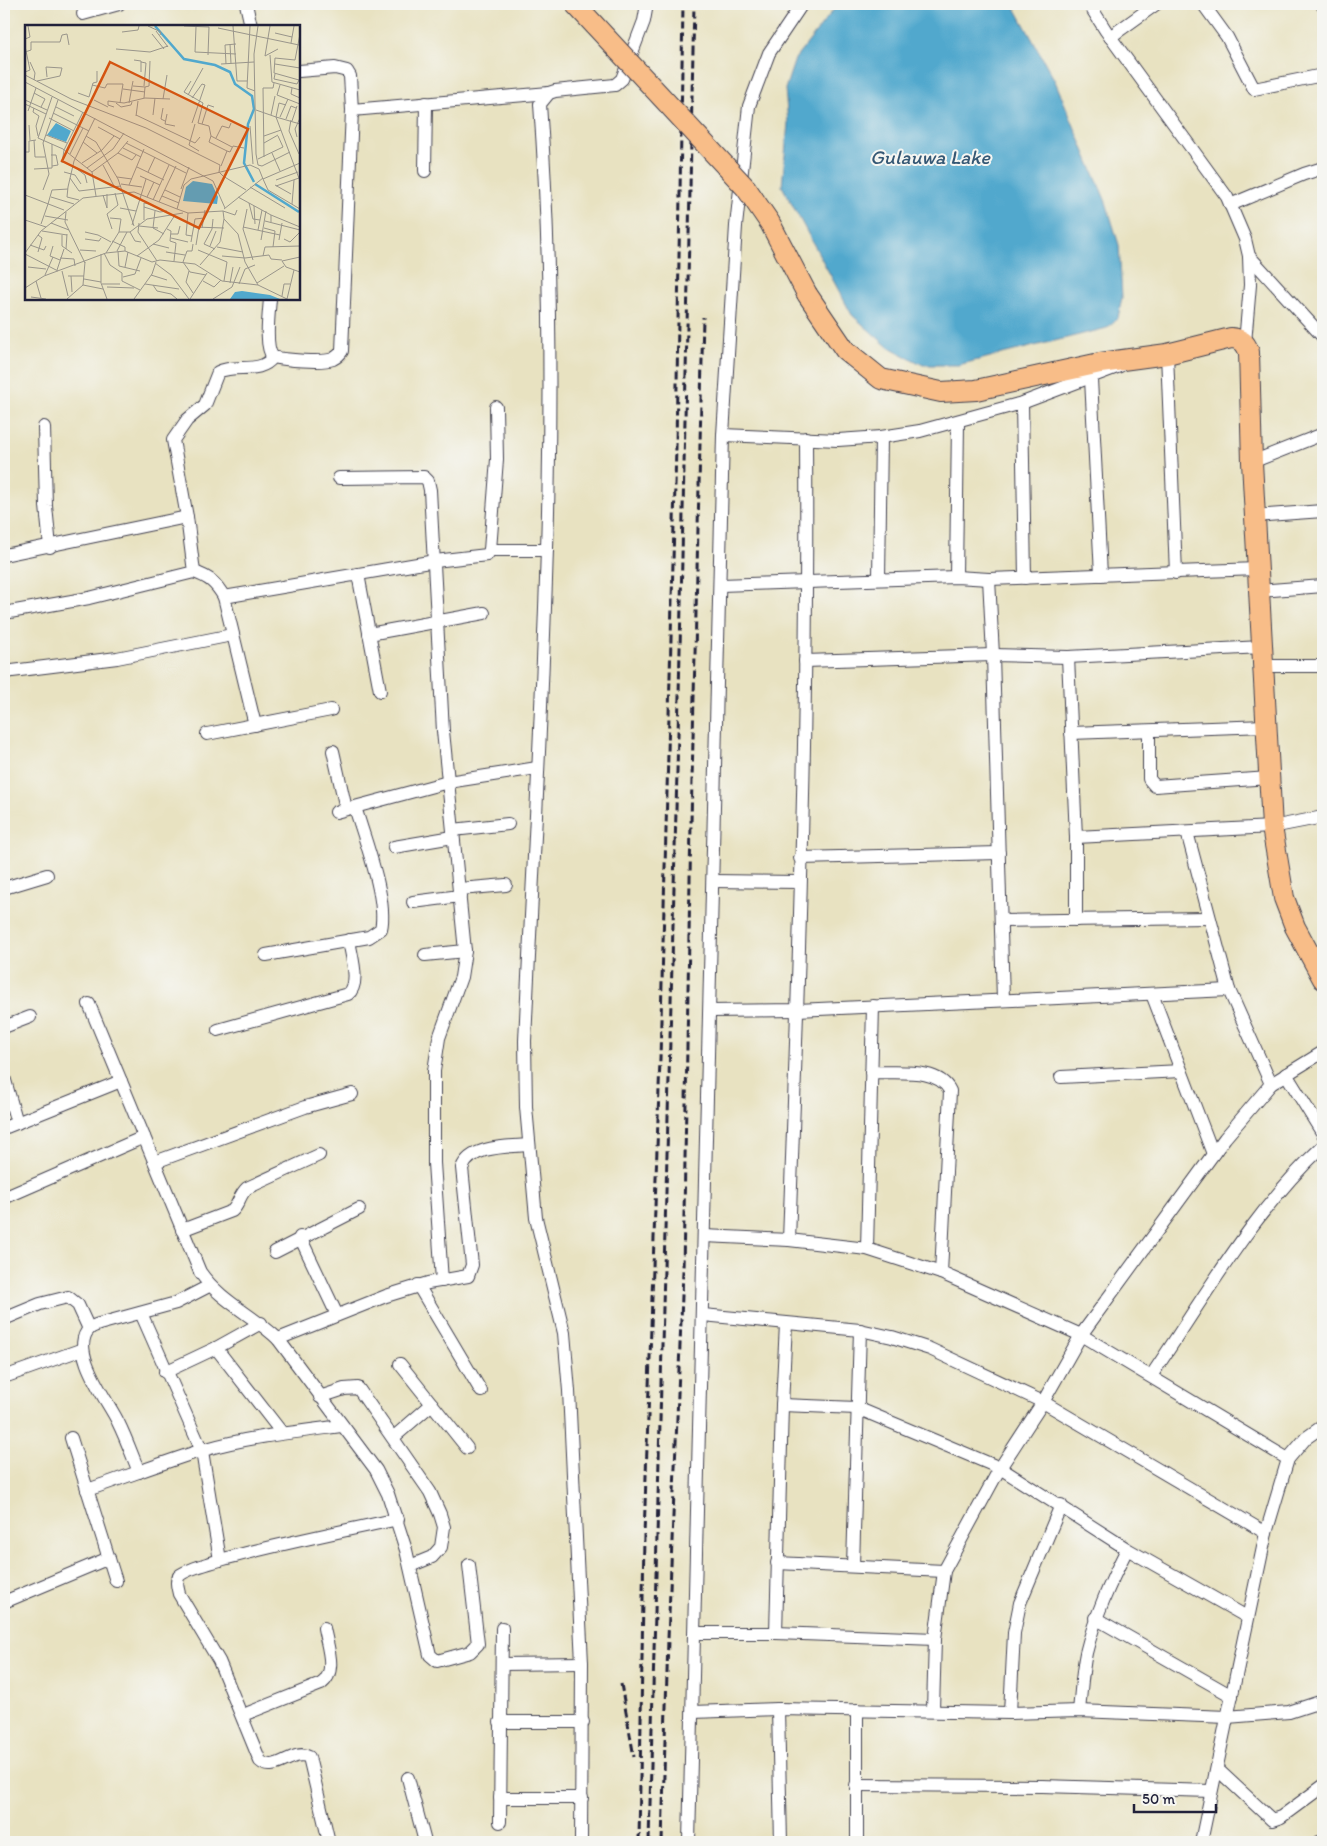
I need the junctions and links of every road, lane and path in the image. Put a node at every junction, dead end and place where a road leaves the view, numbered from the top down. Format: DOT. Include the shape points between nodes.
graph roads {
  1 [pos="119,4"];
  2 [pos="246,4"];
  3 [pos="575,4"];
  4 [pos="647,4"];
  5 [pos="802,4"];
  6 [pos="1089,4"];
  7 [pos="1156,4"];
  8 [pos="1203,4"];
  9 [pos="83,14"];
  10 [pos="251,25"];
  11 [pos="1110,37"];
  12 [pos="300,71"];
  13 [pos="1323,74"];
  14 [pos="549,93"];
  15 [pos="426,103"];
  16 [pos="352,110"];
  17 [pos="1323,168"];
  18 [pos="425,171"];
  19 [pos="1230,205"];
  20 [pos="1249,256"];
  21 [pos="270,300"];
  22 [pos="1321,331"];
  23 [pos="1245,343"];
  24 [pos="1167,354"];
  25 [pos="273,357"];
  26 [pos="1138,358"];
  27 [pos="1091,379"];
  28 [pos="1022,403"];
  29 [pos="496,407"];
  30 [pos="958,422"];
  31 [pos="44,427"];
  32 [pos="723,435"];
  33 [pos="1319,436"];
  34 [pos="881,437"];
  35 [pos="806,438"];
  36 [pos="1323,447"];
  37 [pos="1252,462"];
  38 [pos="339,478"];
  39 [pos="1323,511"];
  40 [pos="1255,516"];
  41 [pos="187,517"];
  42 [pos="50,547"];
  43 [pos="490,550"];
  44 [pos="547,550"];
  45 [pos="4,555"];
  46 [pos="435,561"];
  47 [pos="1258,569"];
  48 [pos="194,572"];
  49 [pos="1176,572"];
  50 [pos="358,574"];
  51 [pos="1102,575"];
  52 [pos="956,577"];
  53 [pos="1025,578"];
  54 [pos="879,579"];
  55 [pos="989,579"];
  56 [pos="807,582"];
  57 [pos="721,585"];
  58 [pos="1323,586"];
  59 [pos="1259,591"];
  60 [pos="224,597"];
  61 [pos="4,613"];
  62 [pos="484,613"];
  63 [pos="436,622"];
  64 [pos="369,634"];
  65 [pos="232,635"];
  66 [pos="993,656"];
  67 [pos="1068,657"];
  68 [pos="1262,657"];
  69 [pos="805,661"];
  70 [pos="1323,666"];
  71 [pos="4,672"];
  72 [pos="380,691"];
  73 [pos="331,710"];
  74 [pos="254,726"];
  75 [pos="1266,726"];
  76 [pos="1149,730"];
  77 [pos="1071,733"];
  78 [pos="207,734"];
  79 [pos="333,751"];
  80 [pos="537,768"];
  81 [pos="1269,778"];
  82 [pos="448,782"];
  83 [pos="346,809"];
  84 [pos="1323,817"];
  85 [pos="508,824"];
  86 [pos="1272,827"];
  87 [pos="1187,832"];
  88 [pos="453,833"];
  89 [pos="1076,837"];
  90 [pos="394,847"];
  91 [pos="999,853"];
  92 [pos="800,858"];
  93 [pos="47,875"];
  94 [pos="713,881"];
  95 [pos="800,882"];
  96 [pos="506,885"];
  97 [pos="4,888"];
  98 [pos="460,893"];
  99 [pos="413,902"];
  100 [pos="1209,918"];
  101 [pos="1076,920"];
  102 [pos="1001,921"];
  103 [pos="349,940"];
  104 [pos="465,951"];
  105 [pos="425,955"];
  106 [pos="266,956"];
  107 [pos="1323,979"];
  108 [pos="1229,990"];
  109 [pos="1152,994"];
  110 [pos="1003,1000"];
  111 [pos="89,1004"];
  112 [pos="873,1006"];
  113 [pos="797,1010"];
  114 [pos="710,1011"];
  115 [pos="30,1017"];
  116 [pos="4,1027"];
  117 [pos="218,1030"];
  118 [pos="1323,1052"];
  119 [pos="1182,1071"];
  120 [pos="871,1072"];
  121 [pos="1286,1074"];
  122 [pos="4,1077"];
  123 [pos="1060,1077"];
  124 [pos="121,1081"];
  125 [pos="1271,1084"];
  126 [pos="352,1094"];
  127 [pos="16,1123"];
  128 [pos="4,1128"];
  129 [pos="1323,1134"];
  130 [pos="144,1137"];
  131 [pos="529,1145"];
  132 [pos="1323,1146"];
  133 [pos="319,1154"];
  134 [pos="1213,1154"];
  135 [pos="155,1162"];
  136 [pos="6,1197"];
  137 [pos="359,1209"];
  138 [pos="182,1230"];
  139 [pos="704,1236"];
  140 [pos="300,1237"];
  141 [pos="788,1240"];
  142 [pos="867,1249"];
  143 [pos="275,1252"];
  144 [pos="940,1273"];
  145 [pos="442,1281"];
  146 [pos="418,1285"];
  147 [pos="209,1286"];
  148 [pos="141,1313"];
  149 [pos="337,1315"];
  150 [pos="702,1315"];
  151 [pos="4,1319"];
  152 [pos="261,1323"];
  153 [pos="786,1324"];
  154 [pos="89,1329"];
  155 [pos="860,1330"];
  156 [pos="1081,1335"];
  157 [pos="278,1339"];
  158 [pos="216,1348"];
  159 [pos="83,1349"];
  160 [pos="400,1364"];
  161 [pos="165,1372"];
  162 [pos="1151,1376"];
  163 [pos="4,1377"];
  164 [pos="482,1391"];
  165 [pos="320,1397"];
  166 [pos="1043,1402"];
  167 [pos="432,1404"];
  168 [pos="782,1405"];
  169 [pos="857,1408"];
  170 [pos="342,1426"];
  171 [pos="1323,1426"];
  172 [pos="282,1433"];
  173 [pos="394,1437"];
  174 [pos="71,1438"];
  175 [pos="467,1448"];
  176 [pos="202,1451"];
  177 [pos="1288,1458"];
  178 [pos="1000,1468"];
  179 [pos="139,1472"];
  180 [pos="87,1490"];
  181 [pos="1061,1505"];
  182 [pos="398,1519"];
  183 [pos="1266,1533"];
  184 [pos="1128,1549"];
  185 [pos="109,1558"];
  186 [pos="220,1560"];
  187 [pos="777,1563"];
  188 [pos="469,1565"];
  189 [pos="410,1566"];
  190 [pos="853,1566"];
  191 [pos="944,1571"];
  192 [pos="116,1581"];
  193 [pos="4,1602"];
  194 [pos="1247,1617"];
  195 [pos="1096,1618"];
  196 [pos="324,1628"];
  197 [pos="502,1628"];
  198 [pos="695,1633"];
  199 [pos="776,1633"];
  200 [pos="935,1639"];
  201 [pos="582,1663"];
  202 [pos="502,1664"];
  203 [pos="1232,1696"];
  204 [pos="1323,1698"];
  205 [pos="778,1709"];
  206 [pos="857,1710"];
  207 [pos="933,1710"];
  208 [pos="1079,1711"];
  209 [pos="693,1712"];
  210 [pos="1010,1713"];
  211 [pos="243,1715"];
  212 [pos="1227,1717"];
  213 [pos="500,1722"];
  214 [pos="583,1722"];
  215 [pos="1217,1770"];
  216 [pos="408,1778"];
  217 [pos="856,1785"];
  218 [pos="1323,1786"];
  219 [pos="1210,1791"];
  220 [pos="500,1798"];
  221 [pos="582,1798"];
  222 [pos="500,1822"];
  223 [pos="1323,1840"];
  224 [pos="329,1842"];
  225 [pos="424,1842"];
  226 [pos="581,1842"];
  227 [pos="690,1842"];
  228 [pos="781,1842"];
  229 [pos="857,1842"];
  230 [pos="1201,1842"];
  231 [pos="1319,1842"];
  1 -- 9 [label="street"];
  2 -- 10 [label="street"];
  3 -- 26 [label="main road, bridge" via="746,188 770,223 807,294 845,350 881,379 941,392 976,390"];
  4 -- 14 [label="street" via="644,21 622,79 615,86"];
  5 -- 32 [label="street" via="769,53 749,106 736,226"];
  6 -- 11 [label="street"];
  7 -- 11 [label="street"];
  8 -- 13 [label="street" via="1226,37 1254,88"];
  11 -- 19 [label="street"];
  12 -- 16 [label="street" via="336,68 346,71 350,76"];
  14 -- 15 [label="street"];
  14 -- 44 [label="street" via="540,104 547,196 550,318"];
  15 -- 16 [label="street"];
  15 -- 18 [label="street"];
  16 -- 25 [label="street" via="342,351 333,359 323,360"];
  17 -- 19 [label="street"];
  19 -- 20 [label="street"];
  20 -- 22 [label="street"];
  20 -- 23 [label="street"];
  21 -- 25 [label="street" via="268,344"];
  23 -- 24 [label="main road" via="1231,338"];
  23 -- 37 [label="main road" via="1250,352"];
  24 -- 26 [label="main road"];
  24 -- 49 [label="street"];
  25 -- 41 [label="street" via="260,367 218,372 204,404 173,440"];
  26 -- 27 [label="street"];
  27 -- 28 [label="street"];
  27 -- 51 [label="street"];
  28 -- 30 [label="street"];
  28 -- 53 [label="street"];
  29 -- 43 [label="street" via="497,459"];
  30 -- 34 [label="street"];
  30 -- 52 [label="street"];
  31 -- 42 [label="street"];
  32 -- 35 [label="street"];
  32 -- 57 [label="street"];
  33 -- 36 [label="street"];
  33 -- 37 [label="street"];
  34 -- 35 [label="street"];
  34 -- 54 [label="street"];
  35 -- 56 [label="street"];
  37 -- 40 [label="main road"];
  38 -- 46 [label="street" via="424,477 430,490"];
  39 -- 40 [label="street"];
  40 -- 47 [label="main road"];
  41 -- 42 [label="street"];
  41 -- 48 [label="street"];
  42 -- 45 [label="street"];
  43 -- 44 [label="street"];
  43 -- 46 [label="street" via="483,557"];
  44 -- 80 [label="street"];
  46 -- 50 [label="street"];
  46 -- 63 [label="street"];
  47 -- 49 [label="street"];
  47 -- 59 [label="main road"];
  48 -- 60 [label="street" via="210,578"];
  48 -- 61 [label="street" via="89,598"];
  49 -- 51 [label="street"];
  50 -- 60 [label="street"];
  50 -- 64 [label="street"];
  51 -- 53 [label="street"];
  52 -- 54 [label="street"];
  52 -- 55 [label="street"];
  53 -- 55 [label="street"];
  54 -- 56 [label="street"];
  55 -- 66 [label="street"];
  56 -- 57 [label="street"];
  56 -- 69 [label="street"];
  57 -- 94 [label="street"];
  58 -- 59 [label="street"];
  59 -- 68 [label="main road"];
  60 -- 65 [label="street"];
  62 -- 63 [label="street"];
  63 -- 64 [label="street"];
  63 -- 82 [label="street"];
  64 -- 72 [label="street"];
  65 -- 71 [label="street" via="117,658"];
  65 -- 74 [label="street"];
  66 -- 67 [label="street"];
  66 -- 69 [label="street"];
  66 -- 91 [label="street"];
  67 -- 68 [label="street"];
  67 -- 77 [label="street"];
  68 -- 70 [label="street"];
  68 -- 75 [label="main road"];
  69 -- 92 [label="street"];
  73 -- 74 [label="street"];
  74 -- 78 [label="street"];
  75 -- 76 [label="street"];
  75 -- 81 [label="main road"];
  76 -- 77 [label="street"];
  76 -- 81 [label="street" via="1149,779 1155,786"];
  77 -- 89 [label="street"];
  79 -- 83 [label="street"];
  80 -- 82 [label="street"];
  80 -- 131 [label="street" via="526,1041"];
  81 -- 86 [label="main road"];
  82 -- 83 [label="street"];
  82 -- 88 [label="street"];
  83 -- 103 [label="street" via="381,903 383,920 376,934"];
  84 -- 86 [label="street"];
  85 -- 88 [label="street"];
  86 -- 87 [label="street"];
  86 -- 107 [label="main road" via="1284,898 1295,928"];
  87 -- 89 [label="street"];
  87 -- 100 [label="street"];
  88 -- 90 [label="street"];
  88 -- 98 [label="street"];
  89 -- 101 [label="street"];
  91 -- 92 [label="street"];
  91 -- 102 [label="street"];
  92 -- 95 [label="street"];
  93 -- 97 [label="street"];
  94 -- 95 [label="street"];
  94 -- 114 [label="street"];
  95 -- 113 [label="street"];
  96 -- 98 [label="street"];
  98 -- 99 [label="street"];
  98 -- 104 [label="street"];
  100 -- 101 [label="street"];
  100 -- 108 [label="street"];
  101 -- 102 [label="street"];
  102 -- 110 [label="street"];
  103 -- 106 [label="street"];
  103 -- 117 [label="street" via="355,983 348,994"];
  104 -- 105 [label="street"];
  104 -- 145 [label="street" via="461,976 439,1038 434,1071 434,1163"];
  108 -- 109 [label="street"];
  108 -- 125 [label="street"];
  109 -- 110 [label="street"];
  109 -- 119 [label="street"];
  110 -- 112 [label="street"];
  111 -- 124 [label="street"];
  112 -- 113 [label="street"];
  112 -- 120 [label="street"];
  113 -- 114 [label="street"];
  113 -- 141 [label="street"];
  114 -- 139 [label="street"];
  115 -- 116 [label="street"];
  118 -- 121 [label="street"];
  119 -- 123 [label="street"];
  119 -- 134 [label="street"];
  120 -- 142 [label="street"];
  120 -- 144 [label="street" via="929,1075 946,1084 950,1091"];
  121 -- 125 [label="street"];
  121 -- 129 [label="street"];
  122 -- 127 [label="street"];
  124 -- 127 [label="street"];
  124 -- 130 [label="street"];
  125 -- 134 [label="street"];
  126 -- 135 [label="street" via="305,1107"];
  127 -- 128 [label="street"];
  130 -- 135 [label="street"];
  130 -- 136 [label="street"];
  131 -- 145 [label="street" via="487,1150 468,1157 462,1168 471,1272 463,1279"];
  131 -- 201 [label="street" via="536,1218 564,1333"];
  132 -- 162 [label="street" via="1264,1212"];
  133 -- 138 [label="street" via="247,1188 232,1211"];
  134 -- 156 [label="street"];
  135 -- 138 [label="street"];
  137 -- 140 [label="street"];
  138 -- 147 [label="street"];
  139 -- 141 [label="street"];
  139 -- 150 [label="street"];
  140 -- 143 [label="street"];
  140 -- 149 [label="street"];
  141 -- 142 [label="street"];
  142 -- 144 [label="street"];
  144 -- 156 [label="street"];
  145 -- 146 [label="street"];
  146 -- 149 [label="street"];
  146 -- 164 [label="street"];
  147 -- 148 [label="street" via="176,1303"];
  147 -- 152 [label="street"];
  148 -- 154 [label="street"];
  148 -- 161 [label="street"];
  149 -- 157 [label="street"];
  150 -- 153 [label="street"];
  150 -- 198 [label="street"];
  151 -- 154 [label="street" via="68,1297 78,1305"];
  152 -- 157 [label="street"];
  152 -- 158 [label="street"];
  153 -- 155 [label="street"];
  153 -- 168 [label="street"];
  154 -- 159 [label="street"];
  155 -- 166 [label="street" via="892,1336 930,1349"];
  155 -- 169 [label="street"];
  156 -- 162 [label="street"];
  156 -- 166 [label="street"];
  157 -- 165 [label="street"];
  158 -- 161 [label="street"];
  158 -- 172 [label="street"];
  159 -- 163 [label="street"];
  159 -- 179 [label="street" via="92,1376 118,1420"];
  160 -- 167 [label="street"];
  161 -- 176 [label="street"];
  162 -- 177 [label="street"];
  165 -- 170 [label="street"];
  165 -- 173 [label="street" via="358,1388"];
  166 -- 178 [label="street"];
  166 -- 183 [label="street"];
  167 -- 173 [label="street"];
  167 -- 175 [label="street"];
  168 -- 169 [label="street"];
  168 -- 187 [label="street"];
  169 -- 178 [label="street"];
  169 -- 190 [label="street"];
  170 -- 172 [label="street"];
  170 -- 182 [label="street" via="376,1470"];
  171 -- 177 [label="street" via="1306,1438"];
  172 -- 176 [label="street"];
  173 -- 189 [label="street" via="430,1492 444,1527 443,1540 437,1552"];
  174 -- 180 [label="street"];
  176 -- 179 [label="street"];
  176 -- 186 [label="street"];
  177 -- 183 [label="street"];
  178 -- 181 [label="street"];
  178 -- 191 [label="street"];
  179 -- 180 [label="street"];
  180 -- 185 [label="street"];
  181 -- 184 [label="street"];
  181 -- 210 [label="street" via="1020,1603 1014,1633"];
  182 -- 186 [label="street"];
  182 -- 189 [label="street"];
  183 -- 194 [label="street"];
  184 -- 194 [label="street"];
  184 -- 195 [label="street"];
  185 -- 192 [label="street"];
  185 -- 193 [label="street"];
  186 -- 211 [label="street" via="185,1571 176,1583 179,1594 219,1661"];
  187 -- 190 [label="street"];
  187 -- 199 [label="street"];
  188 -- 189 [label="street" via="478,1644 470,1652 437,1661 430,1655"];
  190 -- 191 [label="street"];
  191 -- 200 [label="street"];
  194 -- 203 [label="street"];
  195 -- 203 [label="street"];
  195 -- 208 [label="street" via="1086,1656"];
  196 -- 211 [label="street" via="331,1672 327,1680"];
  197 -- 202 [label="street"];
  198 -- 199 [label="street"];
  198 -- 209 [label="street"];
  199 -- 200 [label="street"];
  200 -- 207 [label="street"];
  201 -- 202 [label="street"];
  201 -- 214 [label="street"];
  202 -- 213 [label="street"];
  203 -- 212 [label="street"];
  204 -- 212 [label="street" via="1289,1712"];
  205 -- 206 [label="street"];
  205 -- 209 [label="street"];
  205 -- 228 [label="street"];
  206 -- 207 [label="street"];
  206 -- 217 [label="street"];
  207 -- 210 [label="street"];
  208 -- 210 [label="street"];
  208 -- 212 [label="street"];
  209 -- 227 [label="street"];
  211 -- 224 [label="street" via="264,1765 278,1764 299,1755 309,1757"];
  212 -- 215 [label="street"];
  213 -- 214 [label="street"];
  213 -- 220 [label="street"];
  214 -- 221 [label="street"];
  215 -- 218 [label="street" via="1272,1820"];
  215 -- 219 [label="street"];
  216 -- 225 [label="street"];
  217 -- 219 [label="street"];
  217 -- 229 [label="street"];
  219 -- 230 [label="street"];
  220 -- 221 [label="street"];
  220 -- 222 [label="street"];
  221 -- 226 [label="street"];
  223 -- 231 [label="street"];
}
